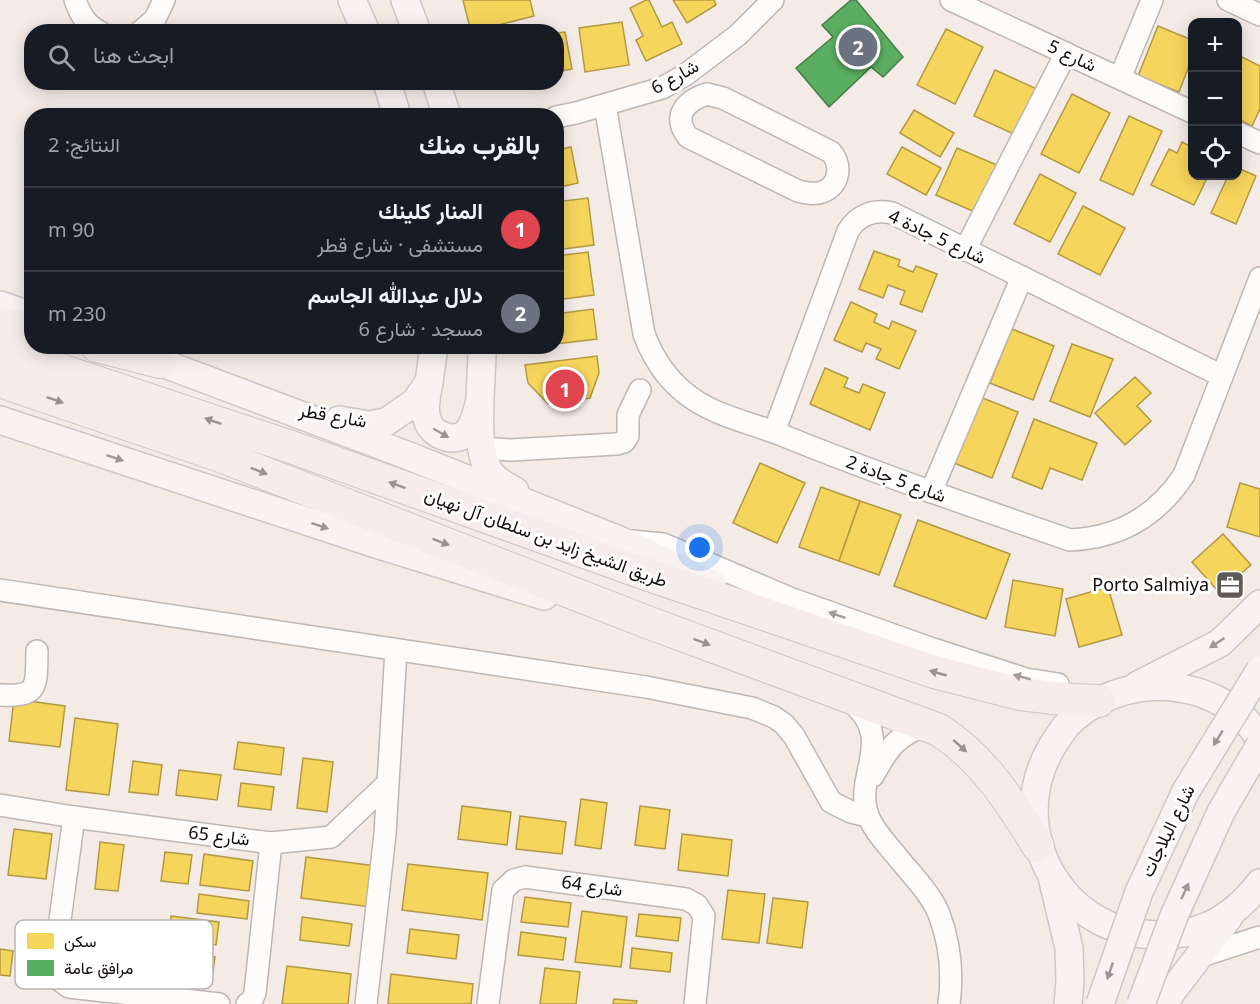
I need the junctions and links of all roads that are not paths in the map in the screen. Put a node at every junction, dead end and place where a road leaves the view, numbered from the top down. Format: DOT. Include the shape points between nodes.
graph roads {
  1 [pos="75,0"];
  2 [pos="164,0"];
  3 [pos="352,0"];
  4 [pos="405,0"];
  5 [pos="773,0"];
  6 [pos="951,0"];
  7 [pos="1152,0"];
  8 [pos="1228,0"];
  9 [pos="1260,15"];
  10 [pos="89,24"];
  11 [pos="150,24"];
  12 [pos="362,24"];
  13 [pos="414,24"];
  14 [pos="1066,53"];
  15 [pos="685,75"];
  16 [pos="1120,78"];
  17 [pos="662,88"];
  18 [pos="389,90"];
  19 [pos="439,90"];
  20 [pos="689,103"];
  21 [pos="605,105"];
  22 [pos="395,108"];
  23 [pos="444,108"];
  24 [pos="1188,110"];
  25 [pos="564,115"];
  26 [pos="1242,135"];
  27 [pos="1260,143"];
  28 [pos="965,250"];
  29 [pos="1022,277"];
  30 [pos="1260,278"];
  31 [pos="0,305"];
  32 [pos="24,313"];
  33 [pos="0,323"];
  34 [pos="24,328"];
  35 [pos="0,350"];
  36 [pos="128,354"];
  37 [pos="138,354"];
  38 [pos="433,354"];
  39 [pos="482,354"];
  40 [pos="160,362"];
  41 [pos="1222,376"];
  42 [pos="0,381"];
  43 [pos="429,382"];
  44 [pos="640,390"];
  45 [pos="258,400"];
  46 [pos="480,402"];
  47 [pos="0,420"];
  48 [pos="29,430"];
  49 [pos="774,432"];
  50 [pos="0,435"];
  51 [pos="481,448"];
  52 [pos="932,492"];
  53 [pos="544,510"];
  54 [pos="619,540"];
  55 [pos="0,590"];
  56 [pos="1260,604"];
  57 [pos="647,622"];
  58 [pos="799,626"];
  59 [pos="396,650"];
  60 [pos="38,651"];
  61 [pos="1260,670"];
  62 [pos="1117,694"];
  63 [pos="0,695"];
  64 [pos="843,695"];
  65 [pos="927,725"];
  66 [pos="1260,738"];
  67 [pos="1260,745"];
  68 [pos="387,784"];
  69 [pos="866,790"];
  70 [pos="0,805"];
  71 [pos="868,816"];
  72 [pos="74,818"];
  73 [pos="271,843"];
  74 [pos="1038,846"];
  75 [pos="1052,877"];
  76 [pos="1260,883"];
  77 [pos="1232,914"];
  78 [pos="60,920"];
  79 [pos="1260,937"];
  80 [pos="1198,957"];
  81 [pos="87,989"];
  82 [pos="219,1004"];
  83 [pos="247,1004"];
  84 [pos="366,1004"];
  85 [pos="488,1004"];
  86 [pos="695,1004"];
  87 [pos="949,1004"];
  88 [pos="1068,1004"];
  89 [pos="1100,1004"];
  90 [pos="1141,1004"];
  91 [pos="1165,1004"];
  1 -- 10 [label="street"];
  2 -- 11 [label="street"];
  3 -- 12 [label="main road"];
  4 -- 13 [label="main road"];
  5 -- 15 [label="street, شارع 6" via="738,35"];
  6 -- 14 [label="street, شارع 5"];
  7 -- 16 [label="street"];
  8 -- 9 [label="street"];
  14 -- 16 [label="street, شارع 5"];
  14 -- 28 [label="street"];
  15 -- 17 [label="street, شارع 6"];
  15 -- 20 [label="street"];
  16 -- 24 [label="street, شارع 5"];
  17 -- 20 [label="street"];
  17 -- 21 [label="street, شارع 6"];
  18 -- 22 [label="main road"];
  19 -- 23 [label="main road"];
  20 -- 20 [label="street" via="681,118 688,137 798,191 822,192 838,175 839,166 831,152 723,98 707,94"];
  21 -- 25 [label="street, شارع 6"];
  21 -- 49 [label="street, شارع 5 جادة 2" via="641,323 653,355 671,380 695,400"];
  26 -- 27 [label="street"];
  28 -- 29 [label="street, شارع 5 جادة 4"];
  28 -- 49 [label="street, شارع 5 جادة 4" via="892,213 877,211 857,220 848,231"];
  29 -- 41 [label="street, شارع 5 جادة 4"];
  29 -- 52 [label="street"];
  30 -- 41 [label="street, شارع 5 جادة 2"];
  31 -- 32 [label="main road"];
  33 -- 34 [label="highway"];
  58 -- 35 [label="highway, طريق الشيخ زايد بن سلطان آل نهيان, one-way" via="291,447"];
  36 -- 40 [label="highway"];
  37 -- 40 [label="main road"];
  38 -- 43 [label="main road"];
  39 -- 46 [label="main road"];
  40 -- 45 [label="main road"];
  41 -- 52 [label="street, شارع 5 جادة 2" via="1176,488 1148,515 1114,533 1070,540"];
  42 -- 57 [label="highway, one-way" via="218,455"];
  43 -- 45 [label="main road, شارع قطر" via="415,402 398,415 369,425"];
  43 -- 46 [label="main road, one-way" via="427,421 442,436 459,437 466,433"];
  44 -- 51 [label="street" via="628,415 628,436 624,442 511,450"];
  45 -- 53 [label="main road"];
  46 -- 51 [label="main road"];
  47 -- 48 [label="main road"];
  48 -- 50 [label="street"];
  48 -- 57 [label="main road, one-way" via="568,604"];
  49 -- 52 [label="street, شارع 5 جادة 2"];
  51 -- 53 [label="main road" via="492,475"];
  53 -- 54 [label="main road"];
  54 -- 58 [label="main road"];
  62 -- 54 [label="street, one-way" via="1026,679 792,599 663,544"];
  55 -- 59 [label="street"];
  56 -- 62 [label="main road, one-way" via="1220,643"];
  57 -- 64 [label="highway, one-way"];
  62 -- 58 [label="highway, طريق الشيخ زايد بن سلطان آل نهيان, one-way" via="1072,700 1020,694 934,672"];
  59 -- 68 [label="street"];
  59 -- 71 [label="street" via="646,687 752,708 784,724 831,802"];
  60 -- 63 [label="street" via="36,681 31,690 22,695"];
  61 -- 89 [label="main road, شارع البلاجات, one-way, bridge" via="1186,791 1139,892"];
  62 -- 66 [label="main road" via="1161,686 1190,690 1242,717"];
  62 -- 74 [label="main road" via="1065,727 1042,762 1033,804"];
  64 -- 65 [label="highway"];
  64 -- 69 [label="street" via="860,710 872,733"];
  65 -- 69 [label="street" via="889,748"];
  65 -- 74 [label="highway, one-way" via="950,737 980,764 1010,801"];
  90 -- 67 [label="main road, one-way, bridge" via="1174,916 1221,812"];
  68 -- 73 [label="street" via="331,837"];
  68 -- 84 [label="street" via="386,834"];
  69 -- 71 [label="street"];
  70 -- 72 [label="street, شارع 65"];
  71 -- 87 [label="street" via="938,913 950,950"];
  72 -- 73 [label="street, شارع 65"];
  72 -- 78 [label="street"];
  73 -- 83 [label="street, شارع 65" via="255,993"];
  74 -- 75 [label="main road"];
  75 -- 77 [label="main road" via="1073,903 1100,921 1130,933 1163,936 1196,930"];
  75 -- 88 [label="main road" via="1069,948"];
  76 -- 77 [label="main road"];
  77 -- 80 [label="main road"];
  79 -- 80 [label="street"];
  80 -- 91 [label="main road"];
  81 -- 82 [label="street"];
  85 -- 86 [label="street, شارع 64" via="503,890 514,880 525,877 686,899 697,905 704,916"];
}
